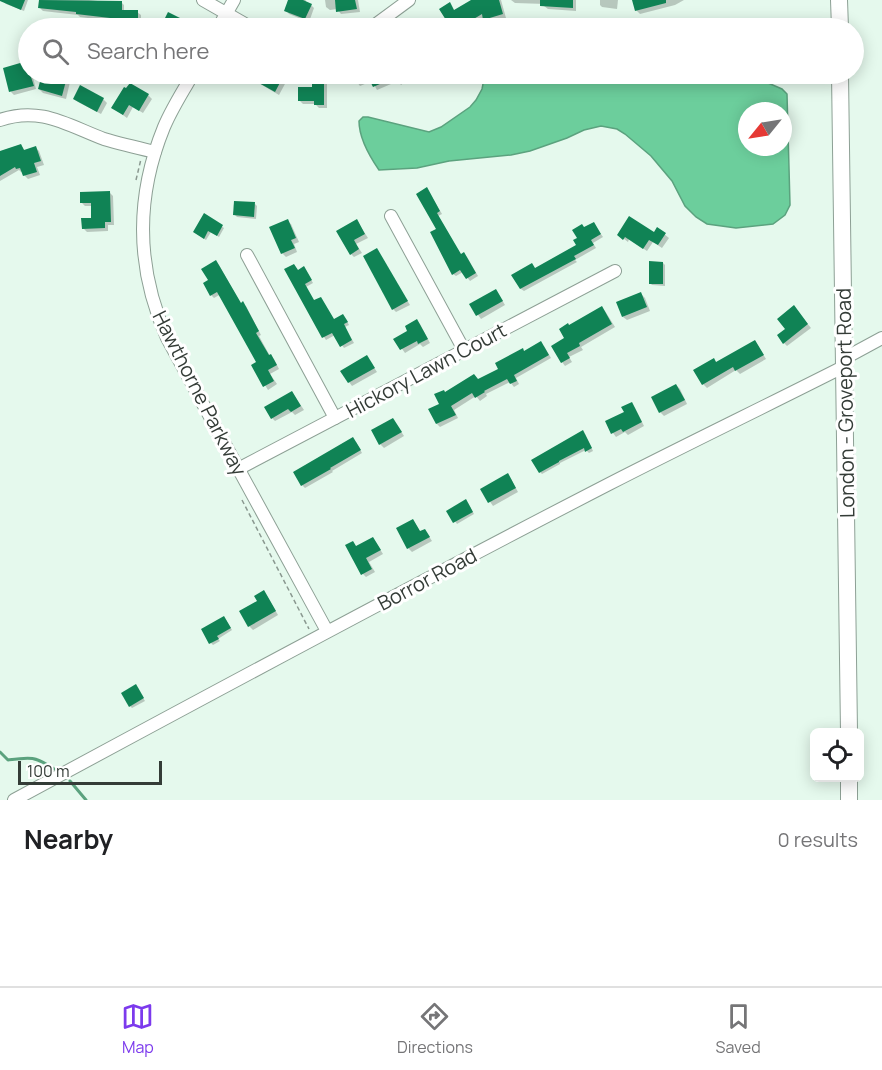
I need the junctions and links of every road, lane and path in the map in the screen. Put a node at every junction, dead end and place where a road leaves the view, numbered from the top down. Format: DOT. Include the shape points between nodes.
graph roads {
  1 [pos="203,0"];
  2 [pos="234,0"];
  3 [pos="409,0"];
  4 [pos="839,0"];
  5 [pos="227,13"];
  6 [pos="224,18"];
  7 [pos="235,18"];
  8 [pos="385,18"];
  9 [pos="840,18"];
  10 [pos="188,84"];
  11 [pos="840,84"];
  12 [pos="0,120"];
  13 [pos="149,150"];
  14 [pos="136,179"];
  15 [pos="391,216"];
  16 [pos="247,255"];
  17 [pos="615,271"];
  18 [pos="882,338"];
  19 [pos="464,350"];
  20 [pos="845,362"];
  21 [pos="335,418"];
  22 [pos="238,469"];
  23 [pos="239,494"];
  24 [pos="327,631"];
  25 [pos="314,638"];
  26 [pos="849,728"];
  27 [pos="849,782"];
  28 [pos="14,800"];
  29 [pos="849,800"];
  1 -- 5 [label="street"];
  2 -- 5 [label="street"];
  3 -- 8 [label="street"];
  4 -- 9 [label="main road"];
  5 -- 6 [label="street"];
  5 -- 7 [label="street"];
  10 -- 13 [label="street, Hawthorne Parkway"];
  11 -- 20 [label="main road, London - Groveport Road"];
  12 -- 13 [label="street" via="24,114 46,117 123,145"];
  13 -- 14 [label="path"];
  13 -- 22 [label="street, Hawthorne Parkway" via="143,224 145,268 152,300 167,338"];
  15 -- 19 [label="street"];
  16 -- 21 [label="street"];
  17 -- 19 [label="street, Hickory Lawn Court"];
  18 -- 20 [label="street, Borror Road"];
  19 -- 21 [label="street, Hickory Lawn Court"];
  20 -- 24 [label="street, Borror Road"];
  20 -- 26 [label="main road, London - Groveport Road"];
  21 -- 22 [label="street, Hickory Lawn Court"];
  22 -- 24 [label="street, Hawthorne Parkway"];
  23 -- 25 [label="path"];
  24 -- 25 [label="street, Borror Road"];
  25 -- 28 [label="street, Borror Road"];
  27 -- 29 [label="main road"];
}
